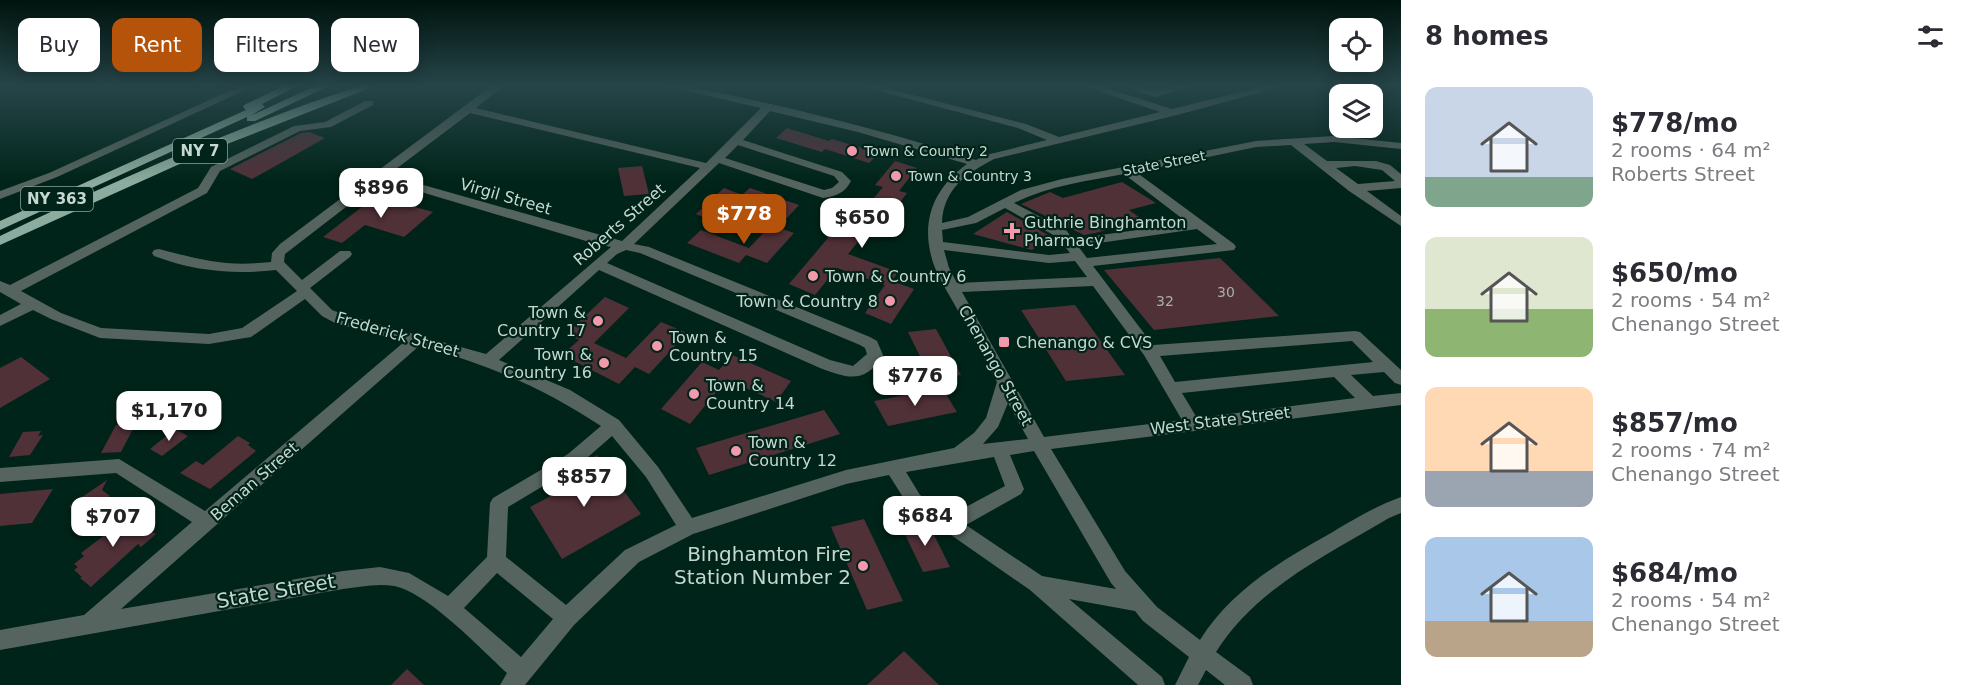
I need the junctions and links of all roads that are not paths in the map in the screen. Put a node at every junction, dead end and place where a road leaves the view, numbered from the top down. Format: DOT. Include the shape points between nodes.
graph roads {
  1 [pos="179,118"];
  2 [pos="227,118"];
  3 [pos="235,118"];
  4 [pos="254,118"];
  5 [pos="279,118"];
  6 [pos="340,118"];
  7 [pos="456,118"];
  8 [pos="509,118"];
  9 [pos="758,118"];
  10 [pos="810,118"];
  11 [pos="990,118"];
  12 [pos="1150,118"];
  13 [pos="1055,139"];
  14 [pos="736,141"];
  15 [pos="1293,141"];
  16 [pos="1401,146"];
  17 [pos="712,163"];
  18 [pos="975,163"];
  19 [pos="1324,165"];
  20 [pos="1126,170"];
  21 [pos="114,173"];
  22 [pos="379,176"];
  23 [pos="1353,188"];
  24 [pos="0,195"];
  25 [pos="1005,203"];
  26 [pos="34,210"];
  27 [pos="1401,222"];
  28 [pos="0,224"];
  29 [pos="34,224"];
  30 [pos="1199,225"];
  31 [pos="935,228"];
  32 [pos="1066,239"];
  33 [pos="0,241"];
  34 [pos="936,245"];
  35 [pos="624,246"];
  36 [pos="159,253"];
  37 [pos="345,254"];
  38 [pos="1082,260"];
  39 [pos="597,264"];
  40 [pos="279,265"];
  41 [pos="1098,281"];
  42 [pos="5,288"];
  43 [pos="953,288"];
  44 [pos="304,290"];
  45 [pos="34,303"];
  46 [pos="0,321"];
  47 [pos="417,339"];
  48 [pos="1149,351"];
  49 [pos="488,361"];
  50 [pos="1388,366"];
  51 [pos="1337,371"];
  52 [pos="1401,379"];
  53 [pos="1005,380"];
  54 [pos="1171,388"];
  55 [pos="1401,399"];
  56 [pos="1369,402"];
  57 [pos="1192,423"];
  58 [pos="613,425"];
  59 [pos="1039,444"];
  60 [pos="999,449"];
  61 [pos="955,456"];
  62 [pos="894,468"];
  63 [pos="0,476"];
  64 [pos="1401,505"];
  65 [pos="207,522"];
  66 [pos="950,525"];
  67 [pos="688,528"];
  68 [pos="496,561"];
  69 [pos="1038,584"];
  70 [pos="1142,603"];
  71 [pos="449,609"];
  72 [pos="567,618"];
  73 [pos="91,623"];
  74 [pos="0,640"];
  75 [pos="1202,654"];
  76 [pos="516,678"];
  77 [pos="1154,685"];
  78 [pos="1186,685"];
  79 [pos="1242,685"];
  1 -- 24 [label="street"];
  2 -- 21 [label="main road, NY 7"];
  3 -- 21 [label="main road, NY 363"];
  4 -- 29 [label="main road, NY 363"];
  5 -- 29 [label="main road, NY 7"];
  6 -- 42 [label="street" via="327,125 298,128 215,169 204,190"];
  7 -- 22 [label="street"];
  8 -- 17 [label="street"];
  9 -- 14 [label="street, Roberts Street"];
  10 -- 18 [label="street"];
  11 -- 13 [label="street"];
  12 -- 13 [label="street, Chenango Street"];
  13 -- 18 [label="street, Chenango Street"];
  14 -- 17 [label="street, Roberts Street"];
  14 -- 17 [label="street" via="838,174 844,184 836,192 823,194"];
  15 -- 16 [label="street, State Street" via="1334,139"];
  15 -- 19 [label="street"];
  15 -- 20 [label="street, State Street" via="1256,144"];
  17 -- 35 [label="street, Roberts Street"];
  18 -- 31 [label="street, Chenango Street" via="944,192 937,204"];
  19 -- 23 [label="street"];
  19 -- 23 [label="street" via="1376,164 1401,181 1398,185"];
  20 -- 25 [label="street, State Street" via="1025,193"];
  20 -- 30 [label="street"];
  21 -- 26 [label="main road, NY 363"];
  22 -- 35 [label="street, Virgil Street"];
  22 -- 40 [label="street" via="285,247 276,258"];
  23 -- 27 [label="street"];
  25 -- 31 [label="street, State Street" via="972,220"];
  25 -- 32 [label="street"];
  26 -- 28 [label="street"];
  29 -- 33 [label="main road, NY 363"];
  30 -- 32 [label="street"];
  30 -- 38 [label="street" via="1229,247"];
  31 -- 34 [label="street, Chenango Street"];
  32 -- 38 [label="street"];
  34 -- 38 [label="street"];
  34 -- 43 [label="street, Chenango Street"];
  35 -- 39 [label="street, Roberts Street"];
  35 -- 39 [label="street, Virgil Street" via="644,250 865,341 872,345 875,355 867,367 853,373 825,364"];
  36 -- 40 [label="street" via="183,263 237,269"];
  37 -- 44 [label="street"];
  38 -- 41 [label="street"];
  39 -- 49 [label="street, Roberts Street"];
  40 -- 44 [label="street, Frederick Street"];
  41 -- 43 [label="street"];
  41 -- 48 [label="street"];
  42 -- 45 [label="street"];
  43 -- 53 [label="street, Chenango Street"];
  44 -- 45 [label="street" via="246,333 209,339 100,333"];
  44 -- 47 [label="street, Frederick Street" via="327,313 340,319"];
  45 -- 46 [label="street"];
  47 -- 49 [label="street, Frederick Street"];
  47 -- 65 [label="street, Beman Street"];
  48 -- 50 [label="street" via="1355,336"];
  48 -- 54 [label="street"];
  49 -- 58 [label="street, Frederick Street" via="564,394"];
  50 -- 51 [label="street"];
  50 -- 52 [label="street"];
  51 -- 54 [label="street"];
  51 -- 56 [label="street"];
  53 -- 59 [label="street, Chenango Street"];
  53 -- 61 [label="street" via="993,424"];
  54 -- 57 [label="street"];
  55 -- 56 [label="street, West State Street"];
  56 -- 57 [label="street, West State Street"];
  57 -- 59 [label="street, West State Street"];
  58 -- 67 [label="street, Frederick Street" via="652,472"];
  58 -- 68 [label="street" via="574,459 499,503"];
  59 -- 60 [label="street, Chenango Street"];
  59 -- 70 [label="street" via="1118,577"];
  60 -- 61 [label="street, Chenango Street"];
  60 -- 66 [label="street" via="1015,489"];
  61 -- 62 [label="street, Chenango Street"];
  62 -- 66 [label="street" via="914,500"];
  62 -- 67 [label="street, Chenango Street" via="846,477"];
  63 -- 65 [label="street" via="119,466"];
  64 -- 75 [label="street" via="1302,562 1239,606"];
  65 -- 73 [label="street, Beman Street"];
  66 -- 69 [label="street"];
  67 -- 72 [label="street, Chenango Street" via="632,556"];
  68 -- 71 [label="street"];
  68 -- 72 [label="street"];
  69 -- 70 [label="street"];
  69 -- 77 [label="street"];
  70 -- 75 [label="street" via="1150,614"];
  71 -- 73 [label="street, State Street" via="402,579 381,577"];
  71 -- 76 [label="street, State Street"];
  72 -- 76 [label="street, Chenango Street"];
  73 -- 74 [label="street, State Street"];
  75 -- 78 [label="street"];
  75 -- 79 [label="street"];
}
